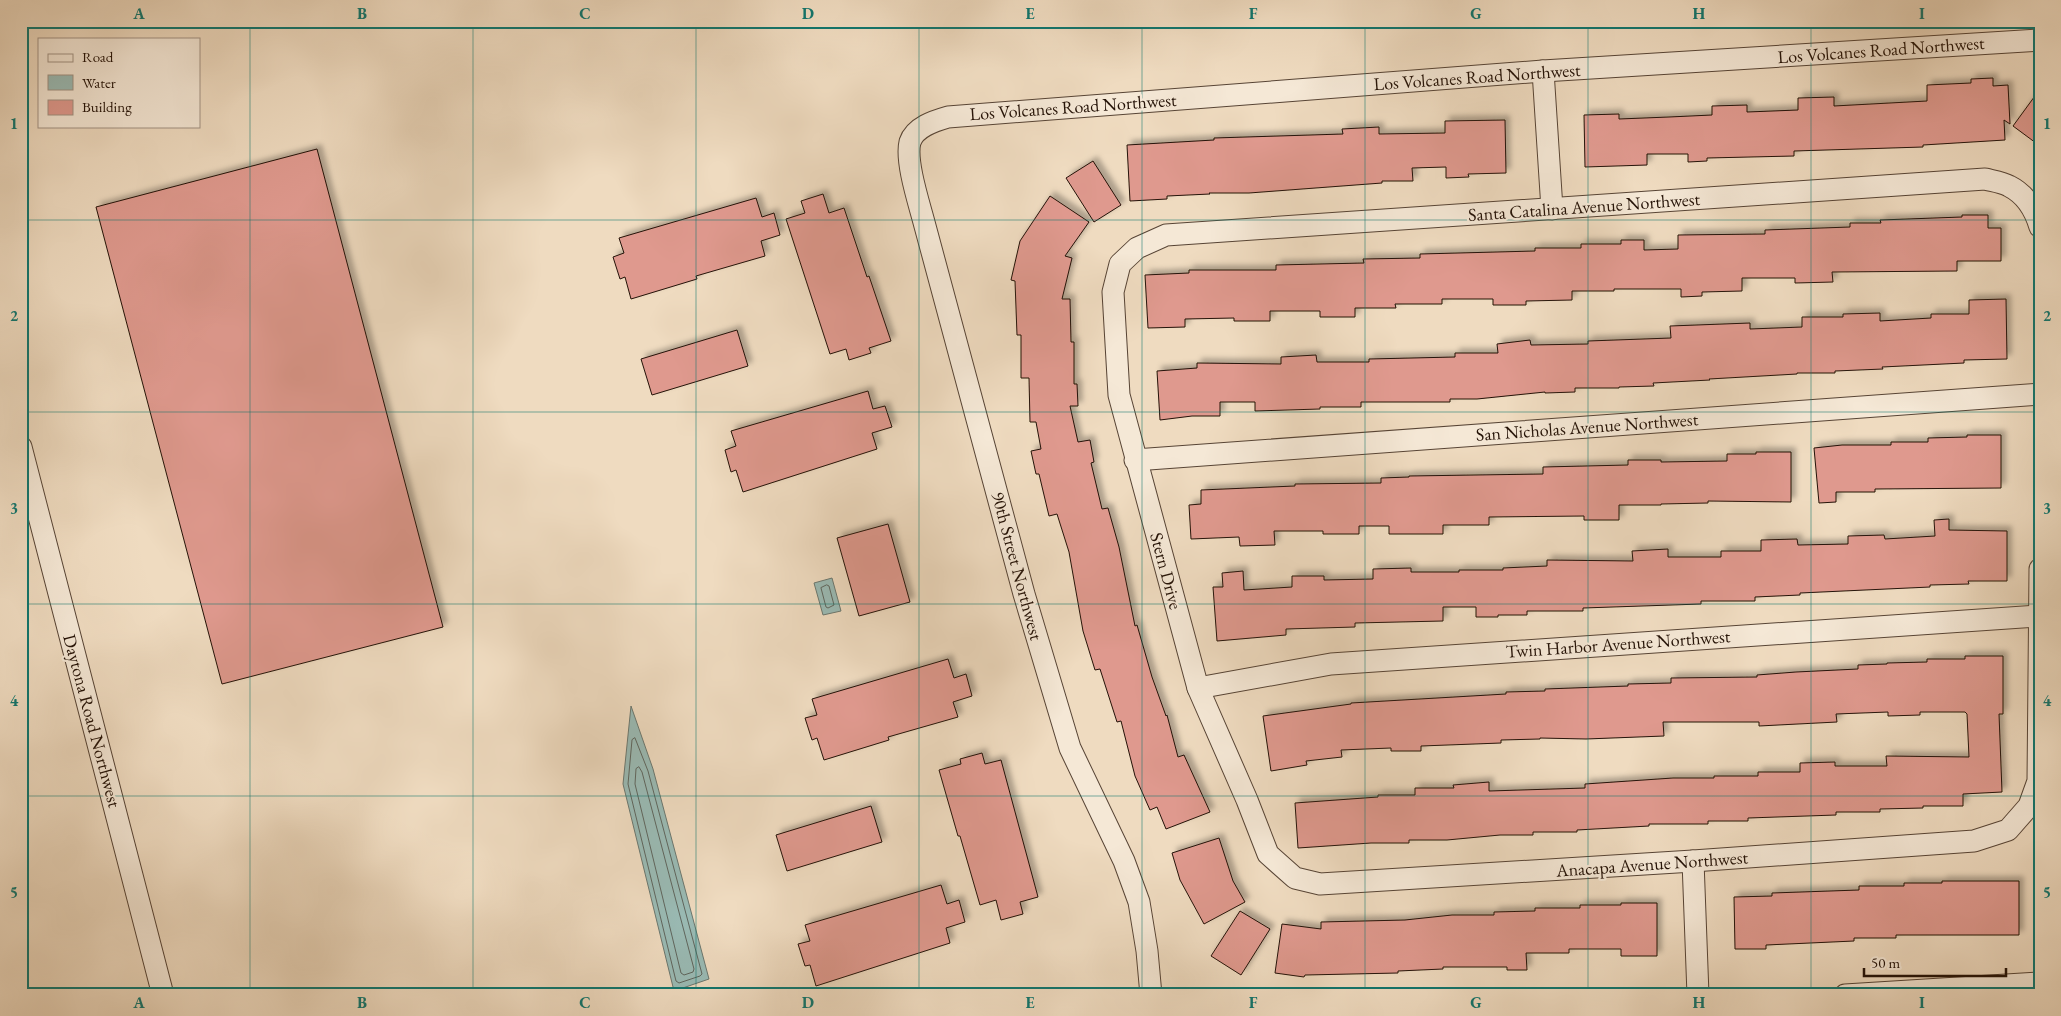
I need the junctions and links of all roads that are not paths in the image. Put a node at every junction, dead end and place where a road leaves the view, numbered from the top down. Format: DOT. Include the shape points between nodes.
graph roads {
  1 [pos="2040,40"];
  2 [pos="1543,71"];
  3 [pos="918,130"];
  4 [pos="1552,209"];
  5 [pos="2040,226"];
  6 [pos="1137,248"];
  7 [pos="2040,394"];
  8 [pos="21,447"];
  9 [pos="1135,460"];
  10 [pos="2040,569"];
  11 [pos="2039,616"];
  12 [pos="1198,688"];
  13 [pos="1693,861"];
  14 [pos="1295,878"];
  15 [pos="2040,983"];
  16 [pos="163,995"];
  17 [pos="1151,995"];
  18 [pos="1698,995"];
  19 [pos="1845,995"];
  1 -- 2 [label="street, Los Volcanes Road Northwest"];
  2 -- 3 [label="street, Los Volcanes Road Northwest" via="948,117 931,121"];
  2 -- 4 [label="street"];
  3 -- 17 [label="street, 90th Street Northwest" via="910,141 910,166 927,236 1024,594 1070,748 1124,861 1138,902"];
  4 -- 5 [label="street, Santa Catalina Avenue Northwest" via="1985,179 2009,186 2027,200"];
  4 -- 6 [label="street, Santa Catalina Avenue Northwest" via="1166,235"];
  6 -- 9 [label="street, Stern Drive" via="1120,264 1113,292 1119,395"];
  7 -- 9 [label="street, San Nicholas Avenue Northwest"];
  8 -- 16 [label="street, Daytona Road Northwest"];
  9 -- 12 [label="street, Stern Drive"];
  10 -- 11 [label="street"];
  11 -- 12 [label="street, Twin Harbor Avenue Northwest" via="1331,664"];
  11 -- 13 [label="street, Anacapa Avenue Northwest" via="2038,781 2029,806 2008,830 1974,841"];
  12 -- 14 [label="street, Stern Drive" via="1268,854"];
  13 -- 14 [label="street, Anacapa Avenue Northwest" via="1320,884"];
  13 -- 18 [label="street"];
  15 -- 19 [label="street"];
}
